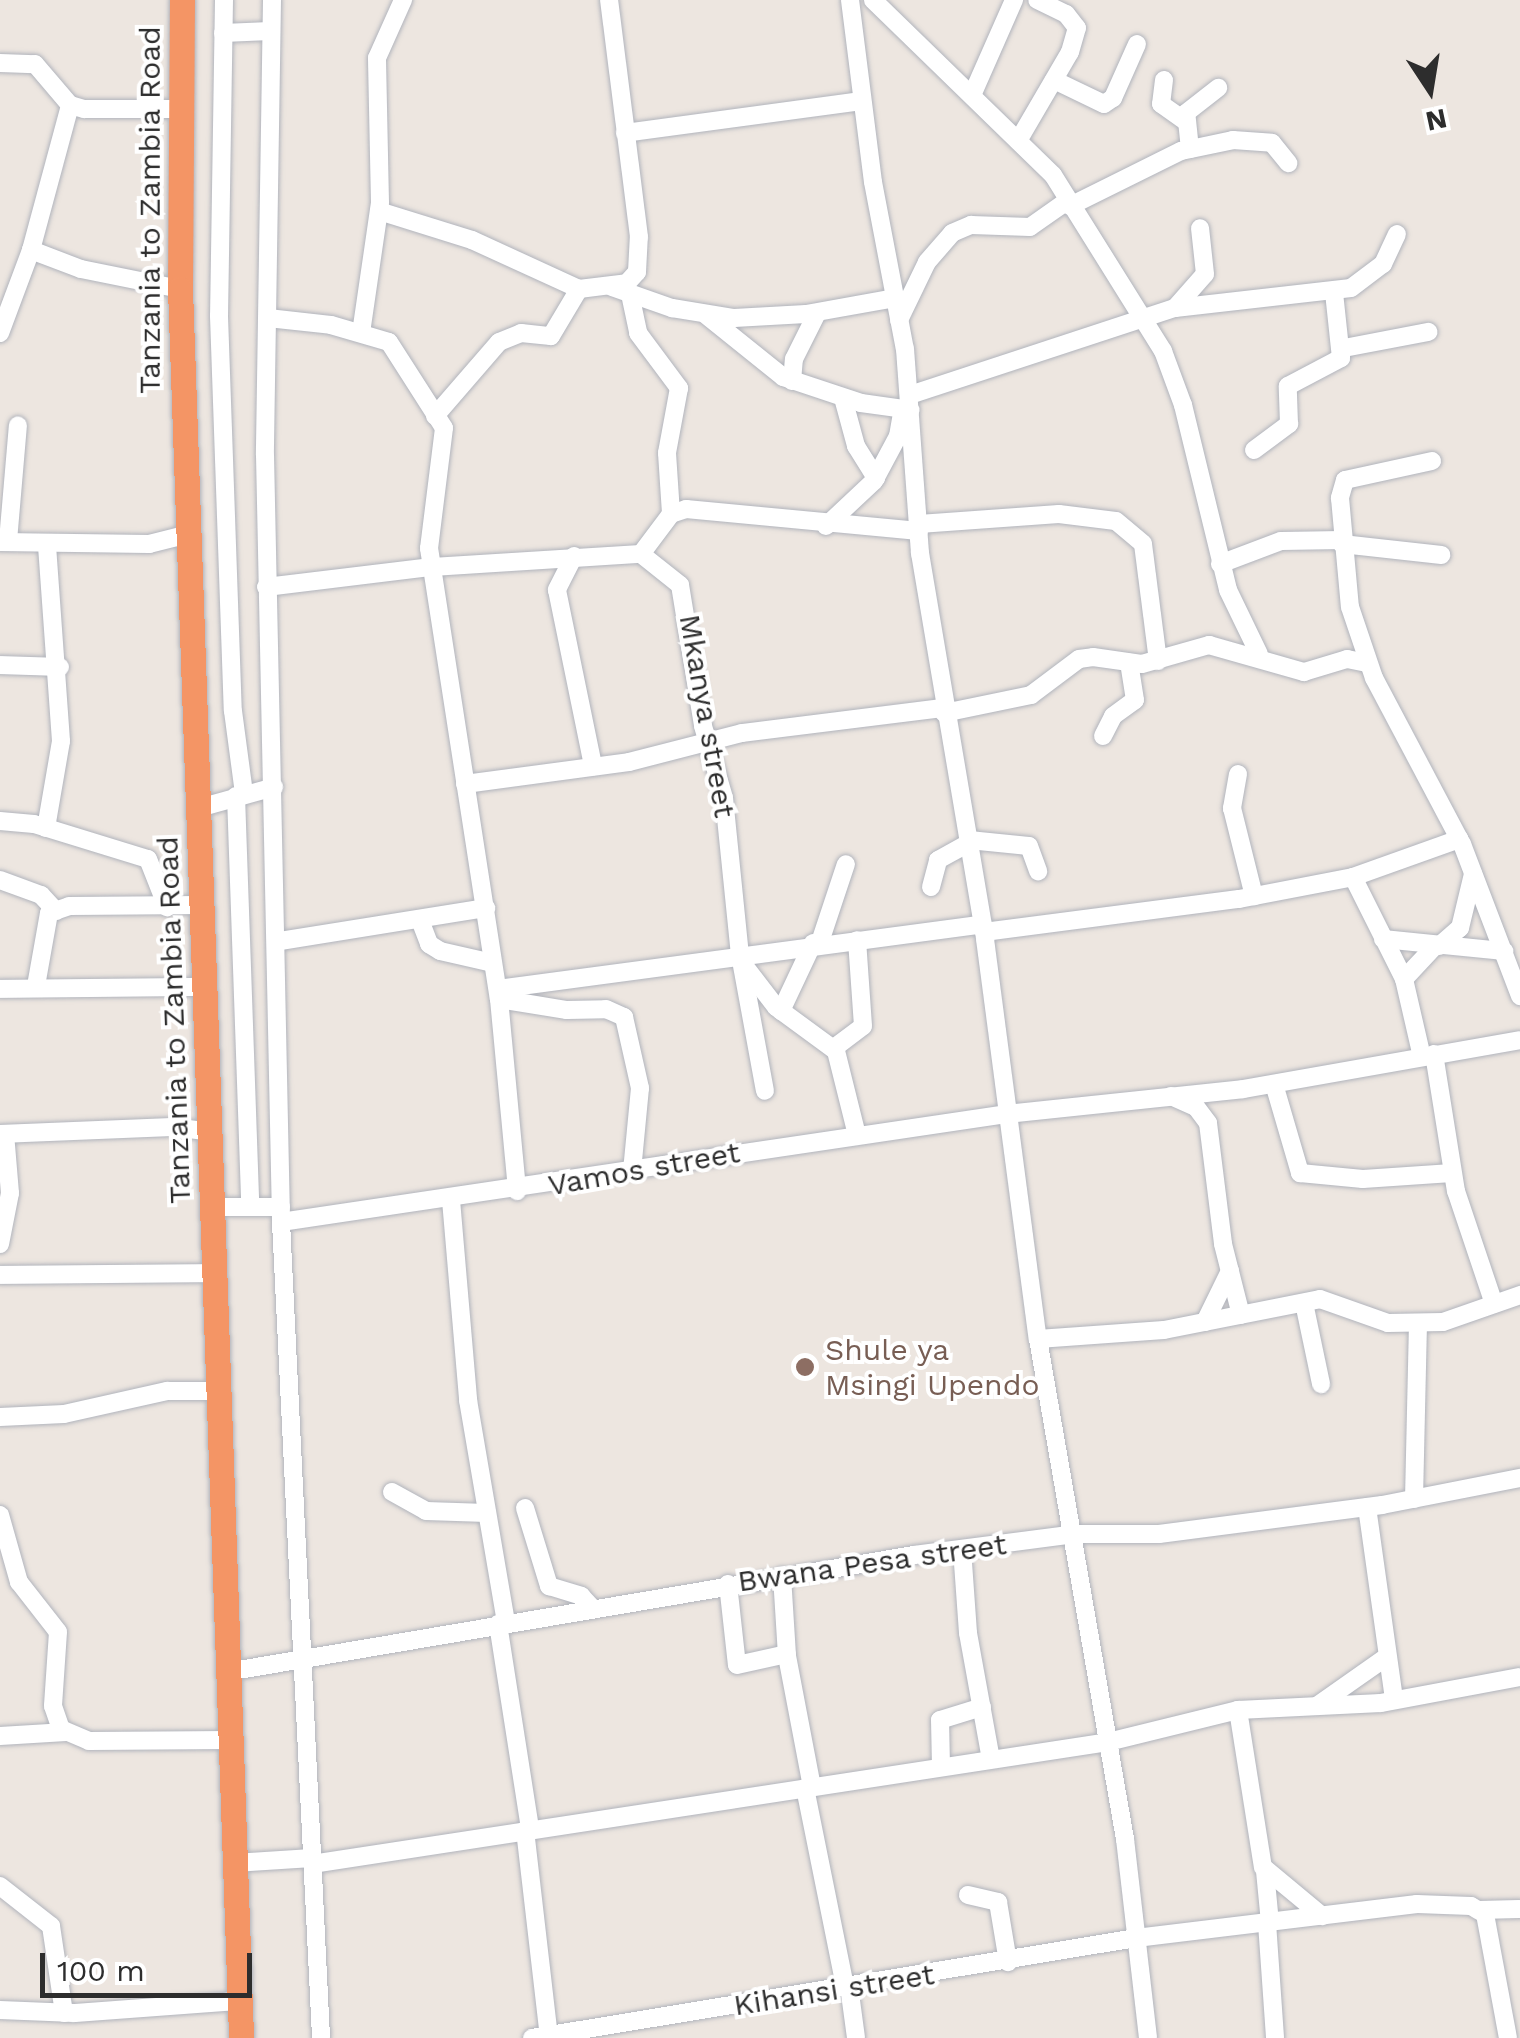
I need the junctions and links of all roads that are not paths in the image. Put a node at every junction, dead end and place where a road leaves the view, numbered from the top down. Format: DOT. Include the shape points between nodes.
graph roads {
  1 [pos="182,0"];
  2 [pos="224,0"];
  3 [pos="272,0"];
  4 [pos="402,0"];
  5 [pos="610,0"];
  6 [pos="850,0"];
  7 [pos="873,0"];
  8 [pos="1014,0"];
  9 [pos="1037,0"];
  10 [pos="270,31"];
  11 [pos="222,33"];
  12 [pos="1137,44"];
  13 [pos="0,63"];
  14 [pos="1054,80"];
  15 [pos="1164,80"];
  16 [pos="1218,88"];
  17 [pos="973,93"];
  18 [pos="862,101"];
  19 [pos="70,105"];
  20 [pos="179,109"];
  21 [pos="1184,120"];
  22 [pos="625,133"];
  23 [pos="1018,141"];
  24 [pos="1190,149"];
  25 [pos="1288,163"];
  26 [pos="1069,204"];
  27 [pos="379,210"];
  28 [pos="1200,228"];
  29 [pos="1397,234"];
  30 [pos="31,250"];
  31 [pos="607,286"];
  32 [pos="579,288"];
  33 [pos="180,289"];
  34 [pos="1334,292"];
  35 [pos="630,294"];
  36 [pos="895,298"];
  37 [pos="1175,308"];
  38 [pos="817,313"];
  39 [pos="706,315"];
  40 [pos="268,318"];
  41 [pos="1142,319"];
  42 [pos="899,320"];
  43 [pos="1,330"];
  44 [pos="1428,332"];
  45 [pos="362,333"];
  46 [pos="1344,348"];
  47 [pos="792,380"];
  48 [pos="844,398"];
  49 [pos="908,405"];
  50 [pos="435,416"];
  51 [pos="18,425"];
  52 [pos="1254,450"];
  53 [pos="1432,461"];
  54 [pos="876,478"];
  55 [pos="671,514"];
  56 [pos="826,526"];
  57 [pos="919,527"];
  58 [pos="189,534"];
  59 [pos="4,542"];
  60 [pos="1342,542"];
  61 [pos="48,544"];
  62 [pos="640,554"];
  63 [pos="1442,555"];
  64 [pos="574,556"];
  65 [pos="1220,564"];
  66 [pos="432,567"];
  67 [pos="266,587"];
  68 [pos="1352,618"];
  69 [pos="1259,654"];
  70 [pos="1158,661"];
  71 [pos="1129,662"];
  72 [pos="1329,662"];
  73 [pos="1,663"];
  74 [pos="1367,663"];
  75 [pos="60,667"];
  76 [pos="944,710"];
  77 [pos="1103,736"];
  78 [pos="708,742"];
  79 [pos="594,766"];
  80 [pos="1238,774"];
  81 [pos="465,784"];
  82 [pos="274,788"];
  83 [pos="240,794"];
  84 [pos="199,808"];
  85 [pos="0,821"];
  86 [pos="46,828"];
  87 [pos="1459,838"];
  88 [pos="969,842"];
  89 [pos="846,864"];
  90 [pos="1038,871"];
  91 [pos="1474,874"];
  92 [pos="1353,877"];
  93 [pos="0,880"];
  94 [pos="931,888"];
  95 [pos="1254,896"];
  96 [pos="200,905"];
  97 [pos="167,907"];
  98 [pos="486,908"];
  99 [pos="56,911"];
  100 [pos="420,920"];
  101 [pos="983,928"];
  102 [pos="857,940"];
  103 [pos="1383,940"];
  104 [pos="280,941"];
  105 [pos="816,943"];
  106 [pos="1437,946"];
  107 [pos="1504,951"];
  108 [pos="742,959"];
  109 [pos="493,963"];
  110 [pos="1404,979"];
  111 [pos="36,986"];
  112 [pos="204,986"];
  113 [pos="0,989"];
  114 [pos="498,994"];
  115 [pos="1520,996"];
  116 [pos="781,1011"];
  117 [pos="1520,1040"];
  118 [pos="834,1048"];
  119 [pos="1428,1056"];
  120 [pos="1274,1084"];
  121 [pos="764,1091"];
  122 [pos="1170,1096"];
  123 [pos="1006,1114"];
  124 [pos="212,1132"];
  125 [pos="2,1134"];
  126 [pos="857,1136"];
  127 [pos="632,1171"];
  128 [pos="1452,1173"];
  129 [pos="517,1191"];
  130 [pos="450,1200"];
  131 [pos="214,1206"];
  132 [pos="250,1206"];
  133 [pos="281,1215"];
  134 [pos="0,1244"];
  135 [pos="1230,1271"];
  136 [pos="216,1273"];
  137 [pos="0,1276"];
  138 [pos="1520,1295"];
  139 [pos="1304,1302"];
  140 [pos="1494,1304"];
  141 [pos="1240,1315"];
  142 [pos="1205,1322"];
  143 [pos="1418,1324"];
  144 [pos="1038,1340"];
  145 [pos="1320,1384"];
  146 [pos="218,1391"];
  147 [pos="0,1417"];
  148 [pos="1520,1478"];
  149 [pos="392,1492"];
  150 [pos="1414,1498"];
  151 [pos="1367,1506"];
  152 [pos="525,1508"];
  153 [pos="487,1513"];
  154 [pos="0,1515"];
  155 [pos="1075,1534"];
  156 [pos="962,1548"];
  157 [pos="782,1576"];
  158 [pos="728,1584"];
  159 [pos="592,1608"];
  160 [pos="502,1624"];
  161 [pos="787,1654"];
  162 [pos="307,1658"];
  163 [pos="1385,1658"];
  164 [pos="227,1672"];
  165 [pos="1520,1677"];
  166 [pos="1394,1700"];
  167 [pos="1318,1706"];
  168 [pos="982,1707"];
  169 [pos="1238,1710"];
  170 [pos="66,1732"];
  171 [pos="0,1736"];
  172 [pos="230,1740"];
  173 [pos="1108,1742"];
  174 [pos="991,1760"];
  175 [pos="941,1767"];
  176 [pos="809,1787"];
  177 [pos="528,1830"];
  178 [pos="312,1861"];
  179 [pos="234,1862"];
  180 [pos="1265,1870"];
  181 [pos="0,1886"];
  182 [pos="968,1894"];
  183 [pos="1520,1908"];
  184 [pos="1478,1910"];
  185 [pos="1322,1916"];
  186 [pos="1269,1923"];
  187 [pos="1136,1938"];
  188 [pos="1008,1962"];
  189 [pos="1519,1976"];
  190 [pos="847,1986"];
  191 [pos="1504,1988"];
  192 [pos="239,2001"];
  193 [pos="1520,2008"];
  194 [pos="0,2010"];
  195 [pos="64,2013"];
  196 [pos="542,2037"];
  197 [pos="241,2038"];
  198 [pos="322,2038"];
  199 [pos="856,2038"];
  200 [pos="1148,2038"];
  201 [pos="1275,2038"];
  202 [pos="1508,2038"];
  1 -- 20 [label="highway, Tanzania to Zambia Road"];
  2 -- 11 [label="street"];
  3 -- 10 [label="street"];
  4 -- 27 [label="street" via="377,58"];
  5 -- 22 [label="street"];
  6 -- 18 [label="street"];
  7 -- 17 [label="street"];
  8 -- 17 [label="street"];
  9 -- 14 [label="street" via="1066,14 1076,28"];
  10 -- 11 [label="street"];
  10 -- 40 [label="street"];
  11 -- 83 [label="street" via="224,512"];
  12 -- 14 [label="street" via="1104,104"];
  13 -- 19 [label="street" via="35,64"];
  14 -- 23 [label="street"];
  15 -- 21 [label="street" via="1161,104"];
  16 -- 21 [label="street" via="1193,104"];
  17 -- 23 [label="street"];
  18 -- 22 [label="street"];
  18 -- 36 [label="street"];
  19 -- 20 [label="street"];
  19 -- 30 [label="street"];
  20 -- 33 [label="highway, Tanzania to Zambia Road"];
  21 -- 24 [label="street"];
  22 -- 31 [label="street" via="641,259 627,283"];
  23 -- 26 [label="street" via="1053,175"];
  24 -- 25 [label="street" via="1262,140"];
  24 -- 26 [label="street"];
  26 -- 41 [label="street"];
  26 -- 42 [label="street" via="1030,227 971,225 952,233 927,262"];
  27 -- 32 [label="street" via="472,240"];
  27 -- 45 [label="street"];
  28 -- 37 [label="street" via="1205,274"];
  29 -- 34 [label="street" via="1383,264 1365,281"];
  30 -- 33 [label="street" via="81,269"];
  30 -- 43 [label="street"];
  31 -- 32 [label="street"];
  31 -- 35 [label="street"];
  32 -- 50 [label="street" via="561,329 499,342"];
  33 -- 58 [label="highway, Tanzania to Zambia Road"];
  34 -- 37 [label="street"];
  34 -- 46 [label="street"];
  35 -- 39 [label="street"];
  35 -- 55 [label="street" via="638,333 679,388 668,453"];
  36 -- 38 [label="street"];
  36 -- 42 [label="street"];
  37 -- 41 [label="street"];
  38 -- 39 [label="street"];
  38 -- 47 [label="street" via="794,358"];
  39 -- 47 [label="street" via="754,360"];
  40 -- 45 [label="street"];
  40 -- 67 [label="street"];
  41 -- 49 [label="street"];
  41 -- 65 [label="street" via="1184,405"];
  42 -- 49 [label="street"];
  44 -- 46 [label="street"];
  45 -- 50 [label="street" via="390,342"];
  46 -- 52 [label="street" via="1340,358 1288,386 1289,424"];
  47 -- 48 [label="street"];
  48 -- 49 [label="street"];
  48 -- 54 [label="street" via="856,446"];
  49 -- 54 [label="street"];
  49 -- 57 [label="street"];
  50 -- 66 [label="street" via="445,447"];
  51 -- 59 [label="street"];
  53 -- 60 [label="street" via="1345,480"];
  54 -- 56 [label="street"];
  55 -- 56 [label="street" via="686,509"];
  55 -- 62 [label="street"];
  56 -- 57 [label="street"];
  57 -- 70 [label="street" via="1058,514 1116,521 1143,544"];
  57 -- 76 [label="street"];
  58 -- 61 [label="street" via="149,544"];
  58 -- 84 [label="highway, Tanzania to Zambia Road"];
  59 -- 61 [label="street"];
  60 -- 63 [label="street"];
  60 -- 65 [label="street" via="1282,541"];
  60 -- 68 [label="street"];
  61 -- 75 [label="street"];
  62 -- 64 [label="street"];
  62 -- 78 [label="street, Mkanya street" via="680,585 686,600"];
  64 -- 66 [label="street"];
  64 -- 79 [label="street" via="557,590"];
  65 -- 69 [label="street"];
  66 -- 67 [label="street"];
  66 -- 81 [label="street"];
  67 -- 82 [label="street"];
  68 -- 72 [label="street"];
  68 -- 74 [label="street"];
  69 -- 70 [label="street" via="1209,645"];
  69 -- 72 [label="street" via="1304,672"];
  70 -- 71 [label="street"];
  71 -- 76 [label="street" via="1079,659 1031,695"];
  71 -- 77 [label="street" via="1134,700 1113,716"];
  72 -- 74 [label="street"];
  73 -- 75 [label="street"];
  74 -- 87 [label="street"];
  75 -- 86 [label="street" via="62,741"];
  76 -- 78 [label="street"];
  76 -- 88 [label="street"];
  78 -- 79 [label="street"];
  78 -- 108 [label="street, Mkanya street" via="724,798"];
  79 -- 81 [label="street"];
  80 -- 95 [label="street" via="1232,808"];
  81 -- 98 [label="street"];
  82 -- 83 [label="street"];
  82 -- 104 [label="street"];
  83 -- 84 [label="street"];
  83 -- 132 [label="street"];
  84 -- 96 [label="highway, Tanzania to Zambia Road"];
  85 -- 86 [label="street"];
  86 -- 97 [label="street" via="148,859"];
  87 -- 91 [label="street"];
  87 -- 92 [label="street"];
  88 -- 90 [label="street" via="1029,846"];
  88 -- 94 [label="street" via="938,860"];
  88 -- 101 [label="street"];
  89 -- 105 [label="street"];
  91 -- 106 [label="street" via="1466,915"];
  91 -- 107 [label="street"];
  92 -- 95 [label="street"];
  92 -- 103 [label="street"];
  93 -- 99 [label="street" via="41,895"];
  95 -- 101 [label="street"];
  96 -- 97 [label="street"];
  96 -- 112 [label="highway, Tanzania to Zambia Road"];
  97 -- 99 [label="street"];
  98 -- 100 [label="street"];
  98 -- 109 [label="street"];
  99 -- 111 [label="street" via="43,924"];
  100 -- 104 [label="street"];
  100 -- 109 [label="street" via="429,944"];
  101 -- 102 [label="street"];
  101 -- 123 [label="street"];
  102 -- 105 [label="street"];
  102 -- 118 [label="street" via="862,1026"];
  103 -- 106 [label="street"];
  103 -- 110 [label="street"];
  104 -- 133 [label="street"];
  105 -- 108 [label="street"];
  105 -- 116 [label="street"];
  106 -- 107 [label="street"];
  106 -- 110 [label="street"];
  107 -- 115 [label="street"];
  108 -- 114 [label="street"];
  108 -- 116 [label="street"];
  108 -- 121 [label="street, Mkanya street"];
  109 -- 114 [label="street"];
  110 -- 119 [label="street"];
  111 -- 112 [label="street"];
  111 -- 113 [label="street"];
  112 -- 124 [label="highway, Tanzania to Zambia Road"];
  114 -- 127 [label="street" via="624,1017 640,1088"];
  114 -- 129 [label="street"];
  116 -- 118 [label="street"];
  117 -- 119 [label="street, Vamos street"];
  118 -- 126 [label="street"];
  119 -- 120 [label="street, Vamos street"];
  119 -- 128 [label="street"];
  120 -- 122 [label="street, Vamos street"];
  120 -- 128 [label="street" via="1300,1173 1363,1179"];
  122 -- 123 [label="street, Vamos street"];
  122 -- 135 [label="street" via="1196,1107 1208,1123"];
  123 -- 126 [label="street, Vamos street"];
  123 -- 144 [label="street"];
  124 -- 125 [label="street" via="172,1127"];
  124 -- 131 [label="highway, Tanzania to Zambia Road"];
  125 -- 134 [label="street" via="10,1194"];
  126 -- 127 [label="street, Vamos street"];
  127 -- 129 [label="street, Vamos street"];
  128 -- 140 [label="street"];
  129 -- 130 [label="street, Vamos street"];
  130 -- 133 [label="street, Vamos street"];
  130 -- 153 [label="street" via="468,1400"];
  131 -- 132 [label="street, Vamos street"];
  131 -- 136 [label="highway, Tanzania to Zambia Road"];
  132 -- 133 [label="street, Vamos street"];
  133 -- 162 [label="street" via="294,1534"];
  135 -- 141 [label="street"];
  135 -- 142 [label="street"];
  136 -- 137 [label="street"];
  136 -- 146 [label="highway, Tanzania to Zambia Road"];
  138 -- 140 [label="street"];
  139 -- 141 [label="street"];
  139 -- 143 [label="street" via="1320,1299 1388,1323"];
  139 -- 145 [label="street"];
  140 -- 143 [label="street"];
  141 -- 142 [label="street"];
  142 -- 144 [label="street"];
  143 -- 150 [label="street"];
  144 -- 155 [label="street"];
  146 -- 147 [label="street" via="152,1393 64,1414"];
  146 -- 164 [label="highway, Tanzania to Zambia Road"];
  148 -- 150 [label="street, Bwana Pesa street"];
  149 -- 153 [label="street" via="426,1511"];
  150 -- 151 [label="street, Bwana Pesa street"];
  151 -- 155 [label="street, Bwana Pesa street" via="1159,1534"];
  151 -- 163 [label="street"];
  152 -- 159 [label="street" via="549,1586 581,1596"];
  153 -- 160 [label="street"];
  154 -- 170 [label="street" via="19,1582 58,1632 53,1706"];
  155 -- 156 [label="street, Bwana Pesa street"];
  155 -- 173 [label="street"];
  156 -- 157 [label="street, Bwana Pesa street"];
  156 -- 168 [label="street"];
  157 -- 158 [label="street, Bwana Pesa street"];
  157 -- 161 [label="street"];
  158 -- 159 [label="street, Bwana Pesa street"];
  158 -- 161 [label="street" via="737,1665"];
  159 -- 160 [label="street, Bwana Pesa street"];
  160 -- 162 [label="street, Bwana Pesa street"];
  160 -- 177 [label="street"];
  161 -- 176 [label="street"];
  162 -- 164 [label="street, Bwana Pesa street"];
  162 -- 178 [label="street"];
  163 -- 166 [label="street"];
  163 -- 167 [label="street"];
  164 -- 172 [label="highway, Tanzania to Zambia Road"];
  165 -- 166 [label="street"];
  166 -- 167 [label="street"];
  167 -- 169 [label="street"];
  168 -- 174 [label="street"];
  168 -- 175 [label="street" via="940,1720"];
  169 -- 173 [label="street"];
  169 -- 180 [label="street"];
  170 -- 171 [label="street"];
  170 -- 172 [label="street" via="90,1741"];
  172 -- 179 [label="highway, Tanzania to Zambia Road"];
  173 -- 174 [label="street"];
  173 -- 187 [label="street"];
  174 -- 175 [label="street"];
  175 -- 176 [label="street"];
  176 -- 177 [label="street"];
  176 -- 190 [label="street"];
  177 -- 178 [label="street"];
  177 -- 196 [label="street"];
  178 -- 179 [label="street"];
  178 -- 198 [label="street"];
  179 -- 192 [label="highway, Tanzania to Zambia Road"];
  180 -- 185 [label="street"];
  180 -- 186 [label="street"];
  181 -- 195 [label="street" via="50,1926"];
  182 -- 188 [label="street" via="998,1902"];
  183 -- 184 [label="street, Kihansi street"];
  184 -- 185 [label="street, Kihansi street" via="1416,1904"];
  184 -- 191 [label="street" via="1491,1930"];
  185 -- 186 [label="street, Kihansi street"];
  186 -- 187 [label="street, Kihansi street"];
  186 -- 201 [label="street"];
  187 -- 188 [label="street, Kihansi street"];
  187 -- 200 [label="street"];
  188 -- 190 [label="street, Kihansi street"];
  189 -- 191 [label="street"];
  190 -- 196 [label="street, Kihansi street"];
  190 -- 199 [label="street"];
  191 -- 193 [label="street"];
  191 -- 202 [label="street"];
  192 -- 195 [label="street"];
  192 -- 197 [label="highway, Tanzania to Zambia Road"];
  194 -- 195 [label="street"];
}
